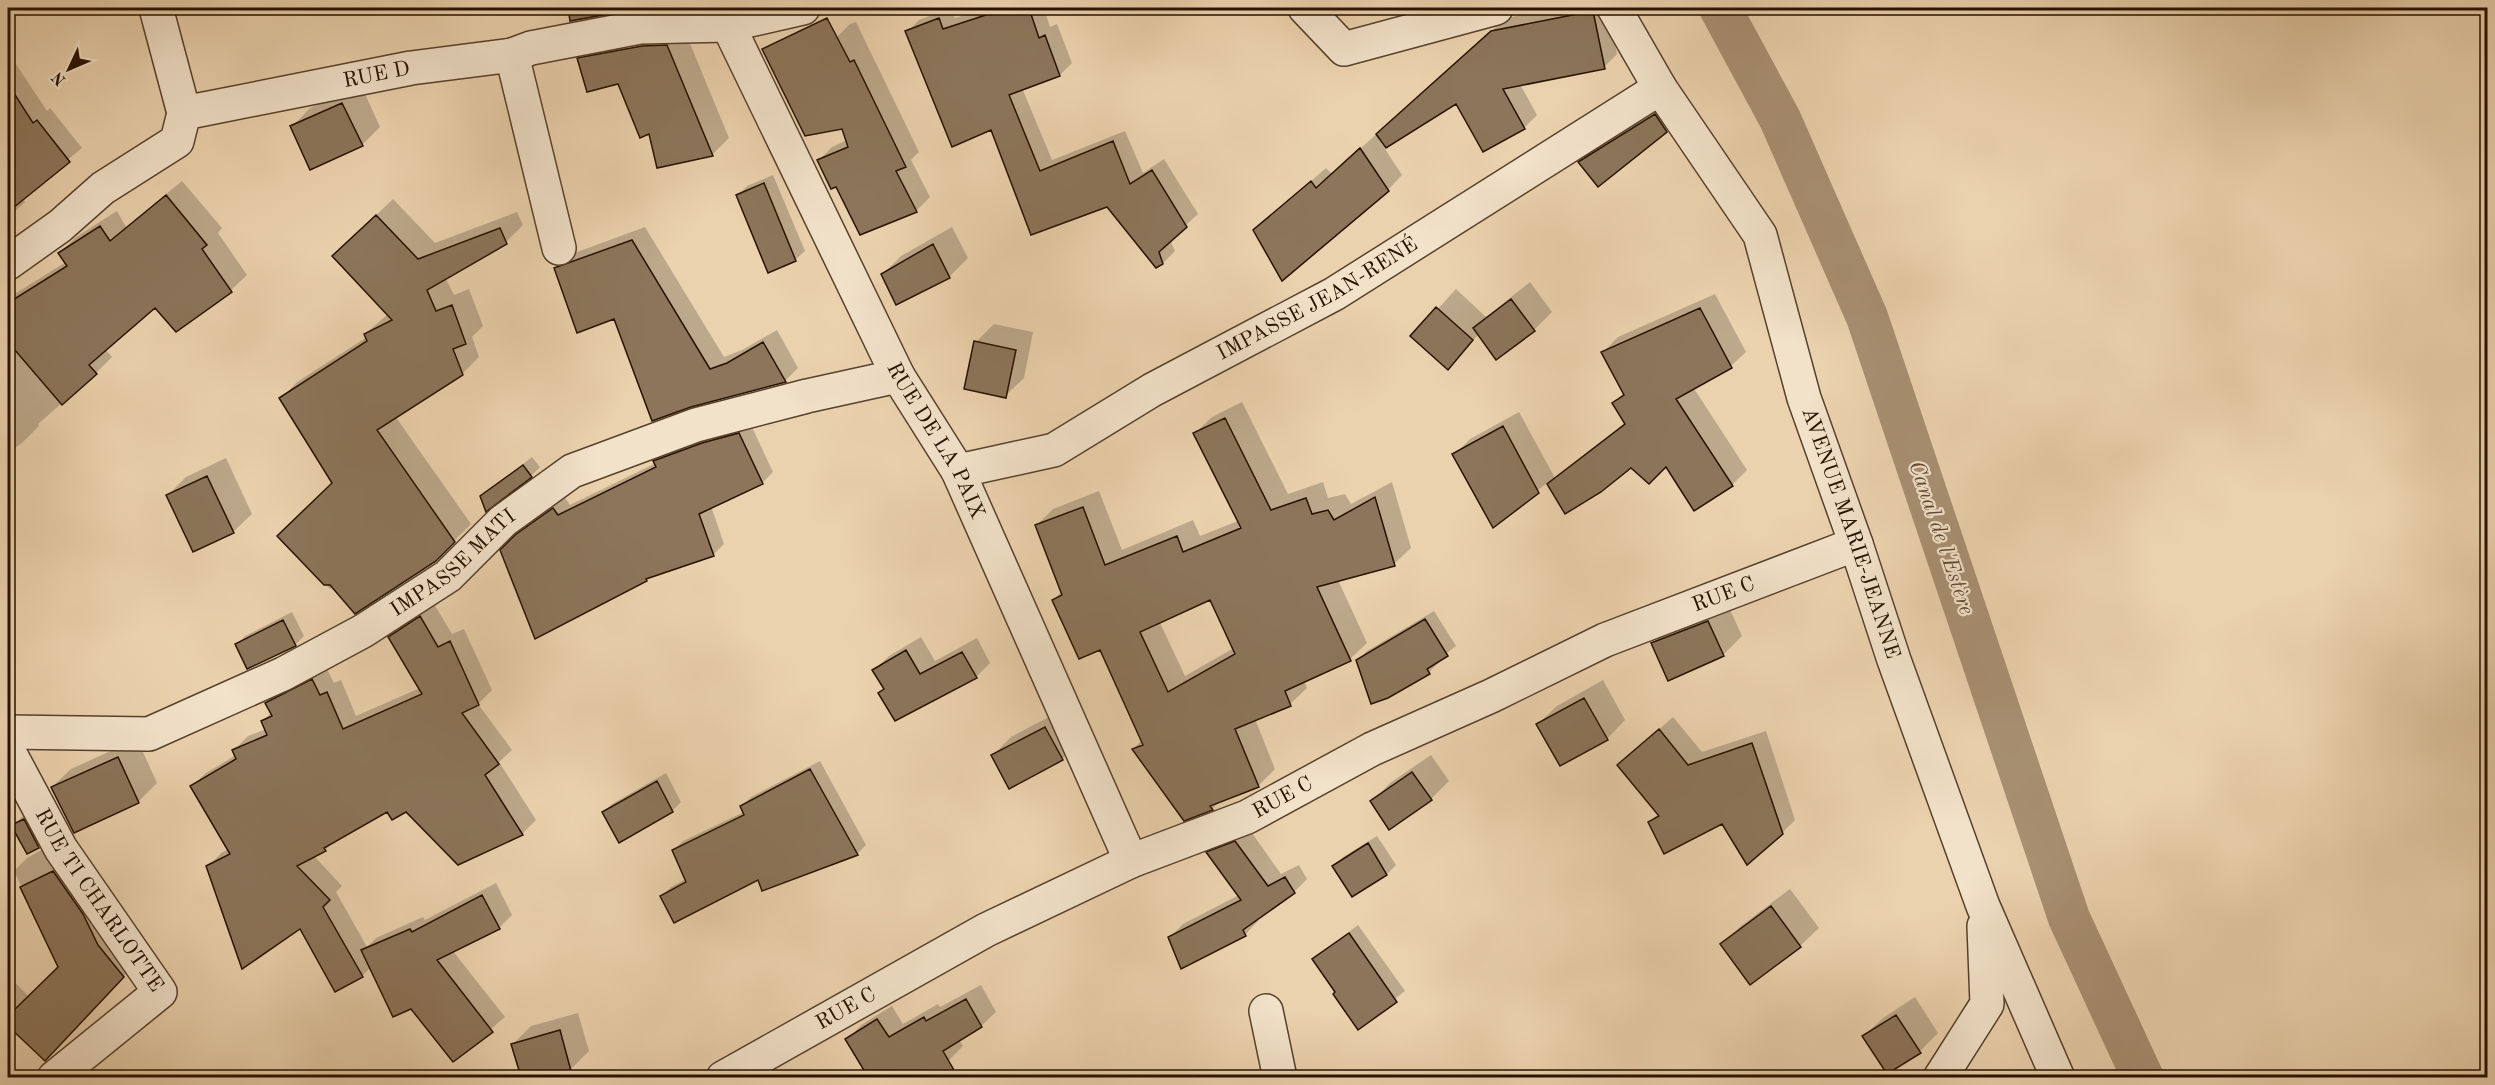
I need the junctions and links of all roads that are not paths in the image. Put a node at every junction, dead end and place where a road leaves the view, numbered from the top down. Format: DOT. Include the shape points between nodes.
graph roads {
  1 [pos="156,8"];
  2 [pos="803,8"];
  3 [pos="1305,8"];
  4 [pos="1496,8"];
  5 [pos="1614,8"];
  6 [pos="728,25"];
  7 [pos="512,55"];
  8 [pos="1660,88"];
  9 [pos="184,113"];
  10 [pos="559,248"];
  11 [pos="8,263"];
  12 [pos="898,376"];
  13 [pos="958,471"];
  14 [pos="1856,544"];
  15 [pos="8,732"];
  16 [pos="8,750"];
  17 [pos="1131,861"];
  18 [pos="1983,906"];
  19 [pos="1266,1011"];
  20 [pos="54,1077"];
  21 [pos="723,1077"];
  22 [pos="1280,1077"];
  23 [pos="1940,1077"];
  24 [pos="2058,1077"];
  1 -- 9 [label="street"];
  2 -- 6 [label="street, RUE D"];
  3 -- 4 [label="street" via="1344,48"];
  5 -- 8 [label="street, AVENUE MARIE-JEANNE"];
  6 -- 7 [label="street, RUE D" via="640,27"];
  6 -- 12 [label="street, RUE DE LA PAIX"];
  7 -- 9 [label="street, RUE D" via="411,68"];
  7 -- 10 [label="street"];
  8 -- 13 [label="street, IMPASSE JEAN-RENÉ" via="1334,294 1152,390 1054,450"];
  8 -- 14 [label="street, AVENUE MARIE-JEANNE" via="1760,235 1804,398"];
  9 -- 11 [label="street" via="177,141 103,188 60,226"];
  12 -- 13 [label="street, RUE DE LA PAIX"];
  12 -- 15 [label="street, IMPASSE MATI" via="696,425 572,471 503,521 448,576 363,631 283,674 150,734"];
  13 -- 17 [label="street, RUE DE LA PAIX"];
  14 -- 17 [label="street, RUE C" via="1605,640 1372,749 1247,817"];
  14 -- 18 [label="street, AVENUE MARIE-JEANNE"];
  16 -- 20 [label="street, RUE TI CHARLOTTE" via="61,849 160,992"];
  17 -- 21 [label="street, RUE C" via="986,930"];
  18 -- 23 [label="street" via="1987,1004"];
  18 -- 24 [label="street, AVENUE MARIE-JEANNE"];
  19 -- 22 [label="street"];
}
